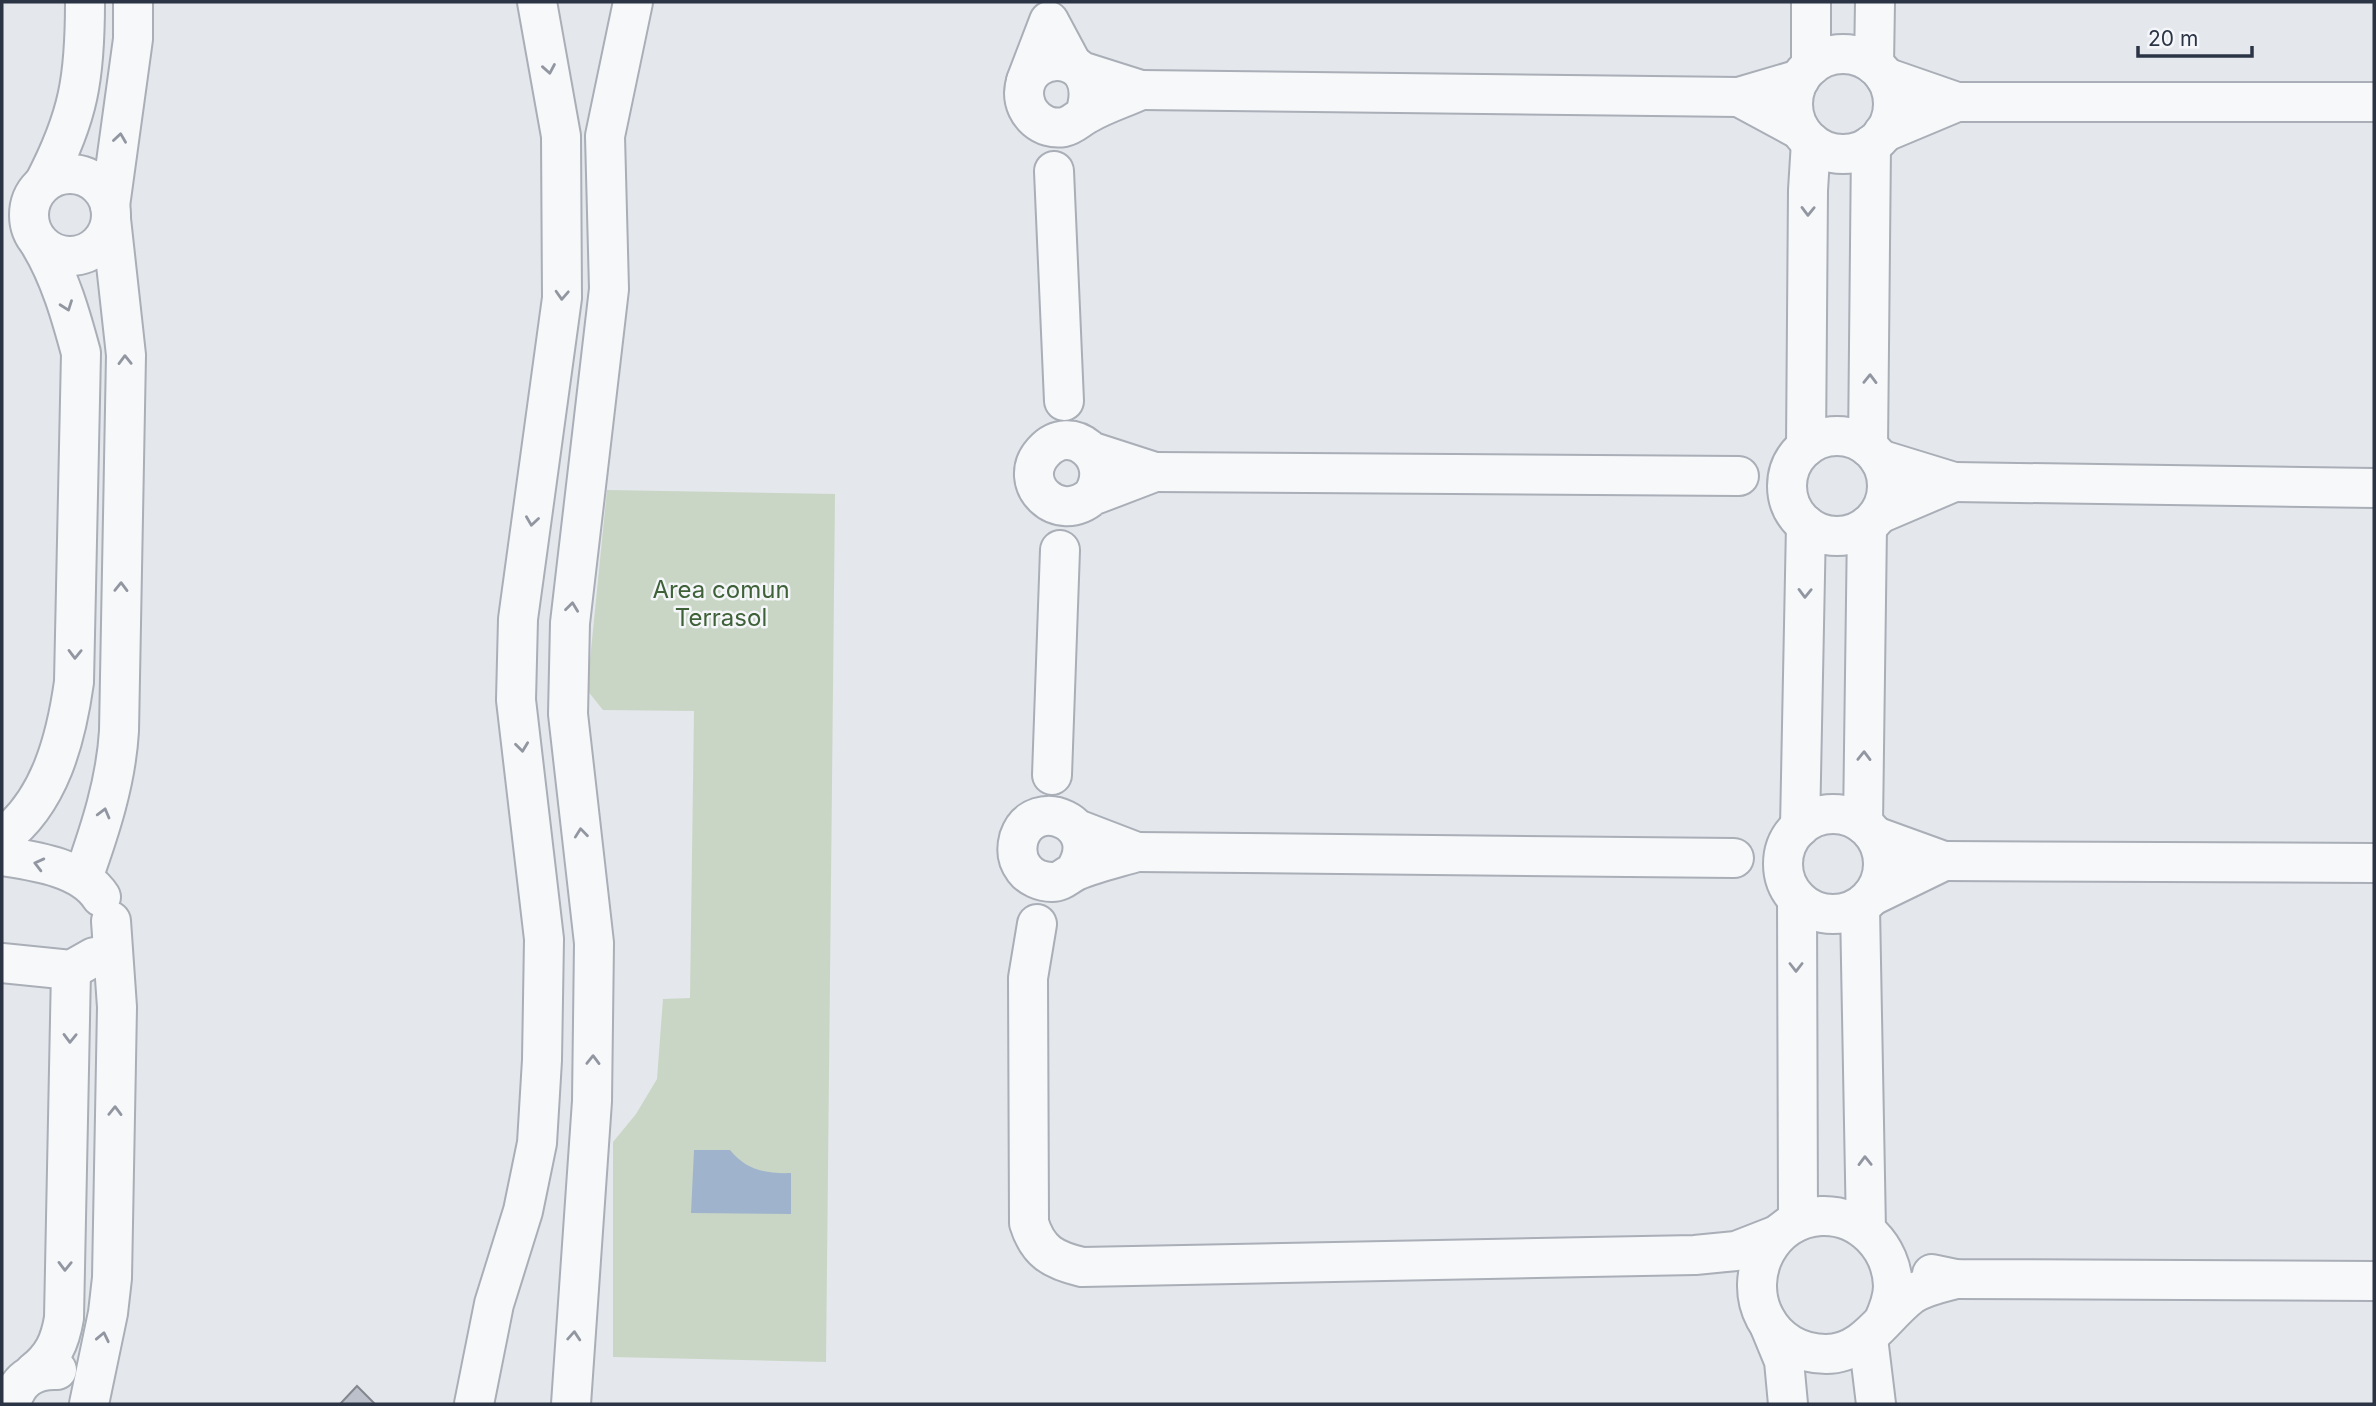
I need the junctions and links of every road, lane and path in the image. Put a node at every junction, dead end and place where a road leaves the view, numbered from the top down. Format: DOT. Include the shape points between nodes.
graph roads {
  1 [pos="85,2"];
  2 [pos="133,2"];
  3 [pos="537,2"];
  4 [pos="633,2"];
  5 [pos="1811,2"];
  6 [pos="1875,2"];
  7 [pos="1049,11"];
  8 [pos="1077,68"];
  9 [pos="1879,71"];
  10 [pos="1805,73"];
  11 [pos="1142,90"];
  12 [pos="1028,97"];
  13 [pos="1739,97"];
  14 [pos="1957,102"];
  15 [pos="2374,102"];
  16 [pos="1081,118"];
  17 [pos="605,135"];
  18 [pos="561,136"];
  19 [pos="1805,136"];
  20 [pos="1877,139"];
  21 [pos="1054,171"];
  22 [pos="27,195"];
  23 [pos="110,212"];
  24 [pos="25,232"];
  25 [pos="1064,401"];
  26 [pos="1088,449"];
  27 [pos="1800,453"];
  28 [pos="1874,453"];
  29 [pos="1155,472"];
  30 [pos="1038,475"];
  31 [pos="1739,475"];
  32 [pos="1954,482"];
  33 [pos="2374,488"];
  34 [pos="1088,499"];
  35 [pos="1800,519"];
  36 [pos="1873,520"];
  37 [pos="1060,550"];
  38 [pos="1052,775"];
  39 [pos="1073,825"];
  40 [pos="1869,830"];
  41 [pos="1795,834"];
  42 [pos="2,838"];
  43 [pos="1021,847"];
  44 [pos="1137,852"];
  45 [pos="2,856"];
  46 [pos="1734,859"];
  47 [pos="1944,861"];
  48 [pos="2374,863"];
  49 [pos="1069,876"];
  50 [pos="83,878"];
  51 [pos="1793,892"];
  52 [pos="1866,902"];
  53 [pos="111,921"];
  54 [pos="1037,924"];
  55 [pos="2,963"];
  56 [pos="71,970"];
  57 [pos="540,1097"];
  58 [pos="592,1101"];
  59 [pos="1788,1228"];
  60 [pos="1874,1239"];
  61 [pos="1695,1255"];
  62 [pos="1956,1279"];
  63 [pos="2374,1281"];
  64 [pos="1765,1318"];
  65 [pos="1876,1330"];
  66 [pos="17,1388"];
  67 [pos="88,1404"];
  68 [pos="474,1404"];
  69 [pos="571,1404"];
  70 [pos="1788,1404"];
  71 [pos="1876,1404"];
  1 -- 22 [label="street" via="81,86 74,117 62,148"];
  23 -- 2 [label="street, one-way" via="133,39"];
  3 -- 18 [label="street, one-way"];
  4 -- 17 [label="street"];
  5 -- 10 [label="street"];
  6 -- 9 [label="street"];
  7 -- 8 [label="street"];
  7 -- 12 [label="street"];
  8 -- 11 [label="street"];
  8 -- 12 [label="street" via="1049,61 1040,66"];
  8 -- 16 [label="street" via="1090,92"];
  9 -- 10 [label="street" via="1858,56 1842,54 1825,57"];
  9 -- 14 [label="street"];
  9 -- 20 [label="street" via="1891,91 1892,107 1890,121"];
  10 -- 13 [label="street"];
  10 -- 19 [label="street" via="1794,93 1793,107"];
  11 -- 13 [label="street"];
  11 -- 16 [label="street"];
  12 -- 16 [label="street" via="1036,120 1045,125 1065,127"];
  12 -- 21 [label="street"];
  13 -- 19 [label="street"];
  14 -- 15 [label="street"];
  14 -- 20 [label="street"];
  16 -- 21 [label="street"];
  17 -- 18 [label="street"];
  58 -- 17 [label="street, one-way" via="594,943 568,713 570,623 609,289"];
  18 -- 57 [label="street, one-way" via="562,298 519,619 516,700 544,939"];
  19 -- 20 [label="street" via="1825,151 1841,154 1857,152"];
  19 -- 27 [label="street, one-way" via="1808,190"];
  28 -- 20 [label="street, one-way"];
  21 -- 25 [label="street"];
  22 -- 23 [label="street" via="55,176 83,176 104,192"];
  22 -- 24 [label="street"];
  23 -- 24 [label="street" via="100,243 77,256 51,251"];
  50 -- 23 [label="street, one-way" via="117,761 126,355"];
  24 -- 42 [label="street, one-way" via="50,261 81,354 74,682 57,759 26,816"];
  25 -- 26 [label="street"];
  25 -- 30 [label="street"];
  26 -- 29 [label="street"];
  26 -- 30 [label="street" via="1073,441 1051,444"];
  26 -- 34 [label="street" via="1099,462 1101,474"];
  27 -- 28 [label="street" via="1820,438 1837,436 1853,439"];
  27 -- 31 [label="street"];
  27 -- 35 [label="street" via="1787,490"];
  28 -- 32 [label="street"];
  28 -- 36 [label="street" via="1887,485 1885,500"];
  29 -- 31 [label="street"];
  29 -- 34 [label="street"];
  30 -- 34 [label="street" via="1045,498 1063,507"];
  30 -- 37 [label="street"];
  31 -- 35 [label="street"];
  32 -- 33 [label="street"];
  32 -- 36 [label="street"];
  34 -- 37 [label="street"];
  35 -- 36 [label="street" via="1820,533 1836,536 1852,534"];
  35 -- 41 [label="street, one-way"];
  40 -- 36 [label="street, one-way"];
  37 -- 38 [label="street"];
  38 -- 39 [label="street"];
  38 -- 43 [label="street"];
  39 -- 43 [label="street" via="1047,816 1028,824"];
  39 -- 44 [label="street"];
  39 -- 49 [label="street" via="1083,851 1081,862"];
  40 -- 41 [label="street" via="1847,816 1831,814 1814,818"];
  40 -- 47 [label="street"];
  40 -- 52 [label="street" via="1881,849 1883,863 1880,881"];
  41 -- 46 [label="street"];
  41 -- 51 [label="street" via="1784,854"];
  43 -- 49 [label="street" via="1025,871 1034,878 1054,882"];
  43 -- 54 [label="street"];
  44 -- 46 [label="street"];
  44 -- 49 [label="street"];
  50 -- 45 [label="street, one-way"];
  46 -- 51 [label="street"];
  47 -- 48 [label="street"];
  47 -- 52 [label="street"];
  49 -- 54 [label="street"];
  50 -- 53 [label="street" via="97,891"];
  51 -- 52 [label="street" via="1811,909 1827,914 1844,914"];
  51 -- 59 [label="street, one-way"];
  60 -- 52 [label="street, one-way"];
  53 -- 56 [label="street" via="106,942 97,954"];
  67 -- 53 [label="street, one-way" via="112,1278 117,1007"];
  54 -- 61 [label="street" via="1028,978 1029,1223 1035,1241 1062,1262 1082,1267"];
  55 -- 56 [label="street"];
  56 -- 66 [label="street, one-way" via="64,1318 54,1353"];
  57 -- 58 [label="street"];
  57 -- 68 [label="street" via="537,1143 523,1211 494,1304"];
  69 -- 58 [label="street, one-way"];
  59 -- 60 [label="street" via="1821,1216 1844,1219"];
  59 -- 61 [label="street" via="1736,1251"];
  59 -- 64 [label="street" via="1766,1249 1758,1266 1756,1287"];
  60 -- 62 [label="street" via="1897,1258 1929,1274"];
  60 -- 65 [label="street" via="1890,1266 1893,1288 1890,1305"];
  61 -- 64 [label="street" via="1720,1262 1736,1274"];
  62 -- 63 [label="street"];
  62 -- 65 [label="street" via="1913,1294"];
  64 -- 65 [label="street" via="1786,1342 1806,1352 1849,1350"];
  64 -- 70 [label="street" via="1784,1361"];
  65 -- 71 [label="street"];
  66 -- 67 [label="street" via="46,1370 59,1370 79,1384"];
}
